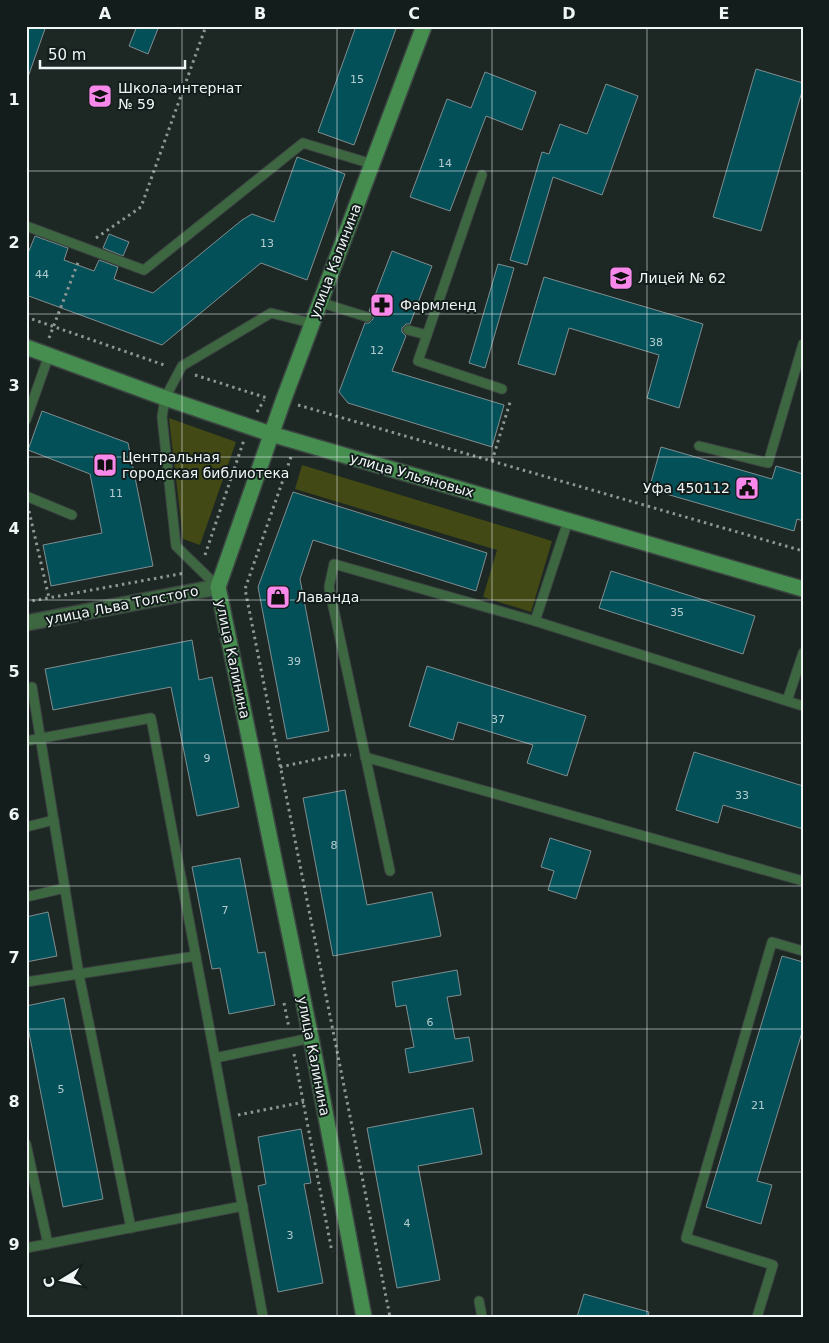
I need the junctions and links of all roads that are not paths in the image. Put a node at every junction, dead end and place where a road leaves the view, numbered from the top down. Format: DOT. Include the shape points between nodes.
graph roads {
  1 [pos="424,26"];
  2 [pos="372,164"];
  3 [pos="482,175"];
  4 [pos="26,226"];
  5 [pos="320,302"];
  6 [pos="367,317"];
  7 [pos="311,323"];
  8 [pos="408,330"];
  9 [pos="428,335"];
  10 [pos="803,344"];
  11 [pos="26,347"];
  12 [pos="46,354"];
  13 [pos="502,389"];
  14 [pos="165,398"];
  15 [pos="26,420"];
  16 [pos="271,434"];
  17 [pos="699,446"];
  18 [pos="26,496"];
  19 [pos="72,515"];
  20 [pos="568,521"];
  21 [pos="218,587"];
  22 [pos="803,589"];
  23 [pos="535,621"];
  24 [pos="26,623"];
  25 [pos="803,653"];
  26 [pos="32,687"];
  27 [pos="787,701"];
  28 [pos="803,706"];
  29 [pos="41,738"];
  30 [pos="26,741"];
  31 [pos="365,757"];
  32 [pos="54,820"];
  33 [pos="26,827"];
  34 [pos="390,872"];
  35 [pos="803,881"];
  36 [pos="65,888"];
  37 [pos="26,897"];
  38 [pos="803,951"];
  39 [pos="196,956"];
  40 [pos="79,975"];
  41 [pos="26,982"];
  42 [pos="311,1038"];
  43 [pos="215,1058"];
  44 [pos="26,1144"];
  45 [pos="243,1206"];
  46 [pos="131,1228"];
  47 [pos="48,1244"];
  48 [pos="26,1248"];
  49 [pos="479,1301"];
  50 [pos="263,1317"];
  51 [pos="364,1317"];
  52 [pos="482,1317"];
  53 [pos="757,1317"];
  1 -- 2 [label="street, улица Калинина"];
  2 -- 4 [label="lane" via="302,143 144,270"];
  2 -- 5 [label="street, улица Калинина"];
  3 -- 9 [label="lane"];
  5 -- 6 [label="lane"];
  5 -- 7 [label="street, улица Калинина"];
  7 -- 14 [label="lane" via="271,313 182,366"];
  7 -- 16 [label="street, улица Калинина"];
  8 -- 9 [label="lane"];
  9 -- 13 [label="lane" via="418,361"];
  10 -- 17 [label="lane" via="768,463"];
  11 -- 12 [label="street, улица Ульяновых"];
  12 -- 14 [label="street, улица Ульяновых"];
  12 -- 15 [label="lane"];
  14 -- 16 [label="street, улица Ульяновых"];
  14 -- 21 [label="lane" via="162,417 176,546"];
  16 -- 20 [label="street, улица Ульяновых"];
  16 -- 21 [label="street, улица Калинина"];
  18 -- 19 [label="lane"];
  20 -- 22 [label="street, улица Ульяновых"];
  20 -- 23 [label="lane"];
  21 -- 24 [label="street, улица Льва Толстого"];
  21 -- 42 [label="street, улица Калинина"];
  23 -- 27 [label="lane"];
  23 -- 31 [label="lane" via="334,564 329,587"];
  25 -- 27 [label="lane"];
  26 -- 29 [label="lane"];
  27 -- 28 [label="lane"];
  29 -- 30 [label="lane"];
  29 -- 32 [label="lane"];
  29 -- 39 [label="lane" via="151,718"];
  31 -- 34 [label="lane"];
  31 -- 35 [label="lane"];
  32 -- 33 [label="lane"];
  32 -- 36 [label="lane"];
  36 -- 37 [label="lane"];
  36 -- 40 [label="lane"];
  38 -- 53 [label="lane" via="772,942 686,1238 773,1265"];
  39 -- 40 [label="lane"];
  39 -- 43 [label="lane"];
  40 -- 41 [label="lane"];
  40 -- 46 [label="lane"];
  42 -- 43 [label="lane"];
  42 -- 51 [label="street, улица Калинина"];
  43 -- 45 [label="lane"];
  44 -- 47 [label="lane"];
  45 -- 46 [label="lane"];
  45 -- 50 [label="lane"];
  46 -- 47 [label="lane"];
  47 -- 48 [label="lane"];
  49 -- 52 [label="lane"];
}
